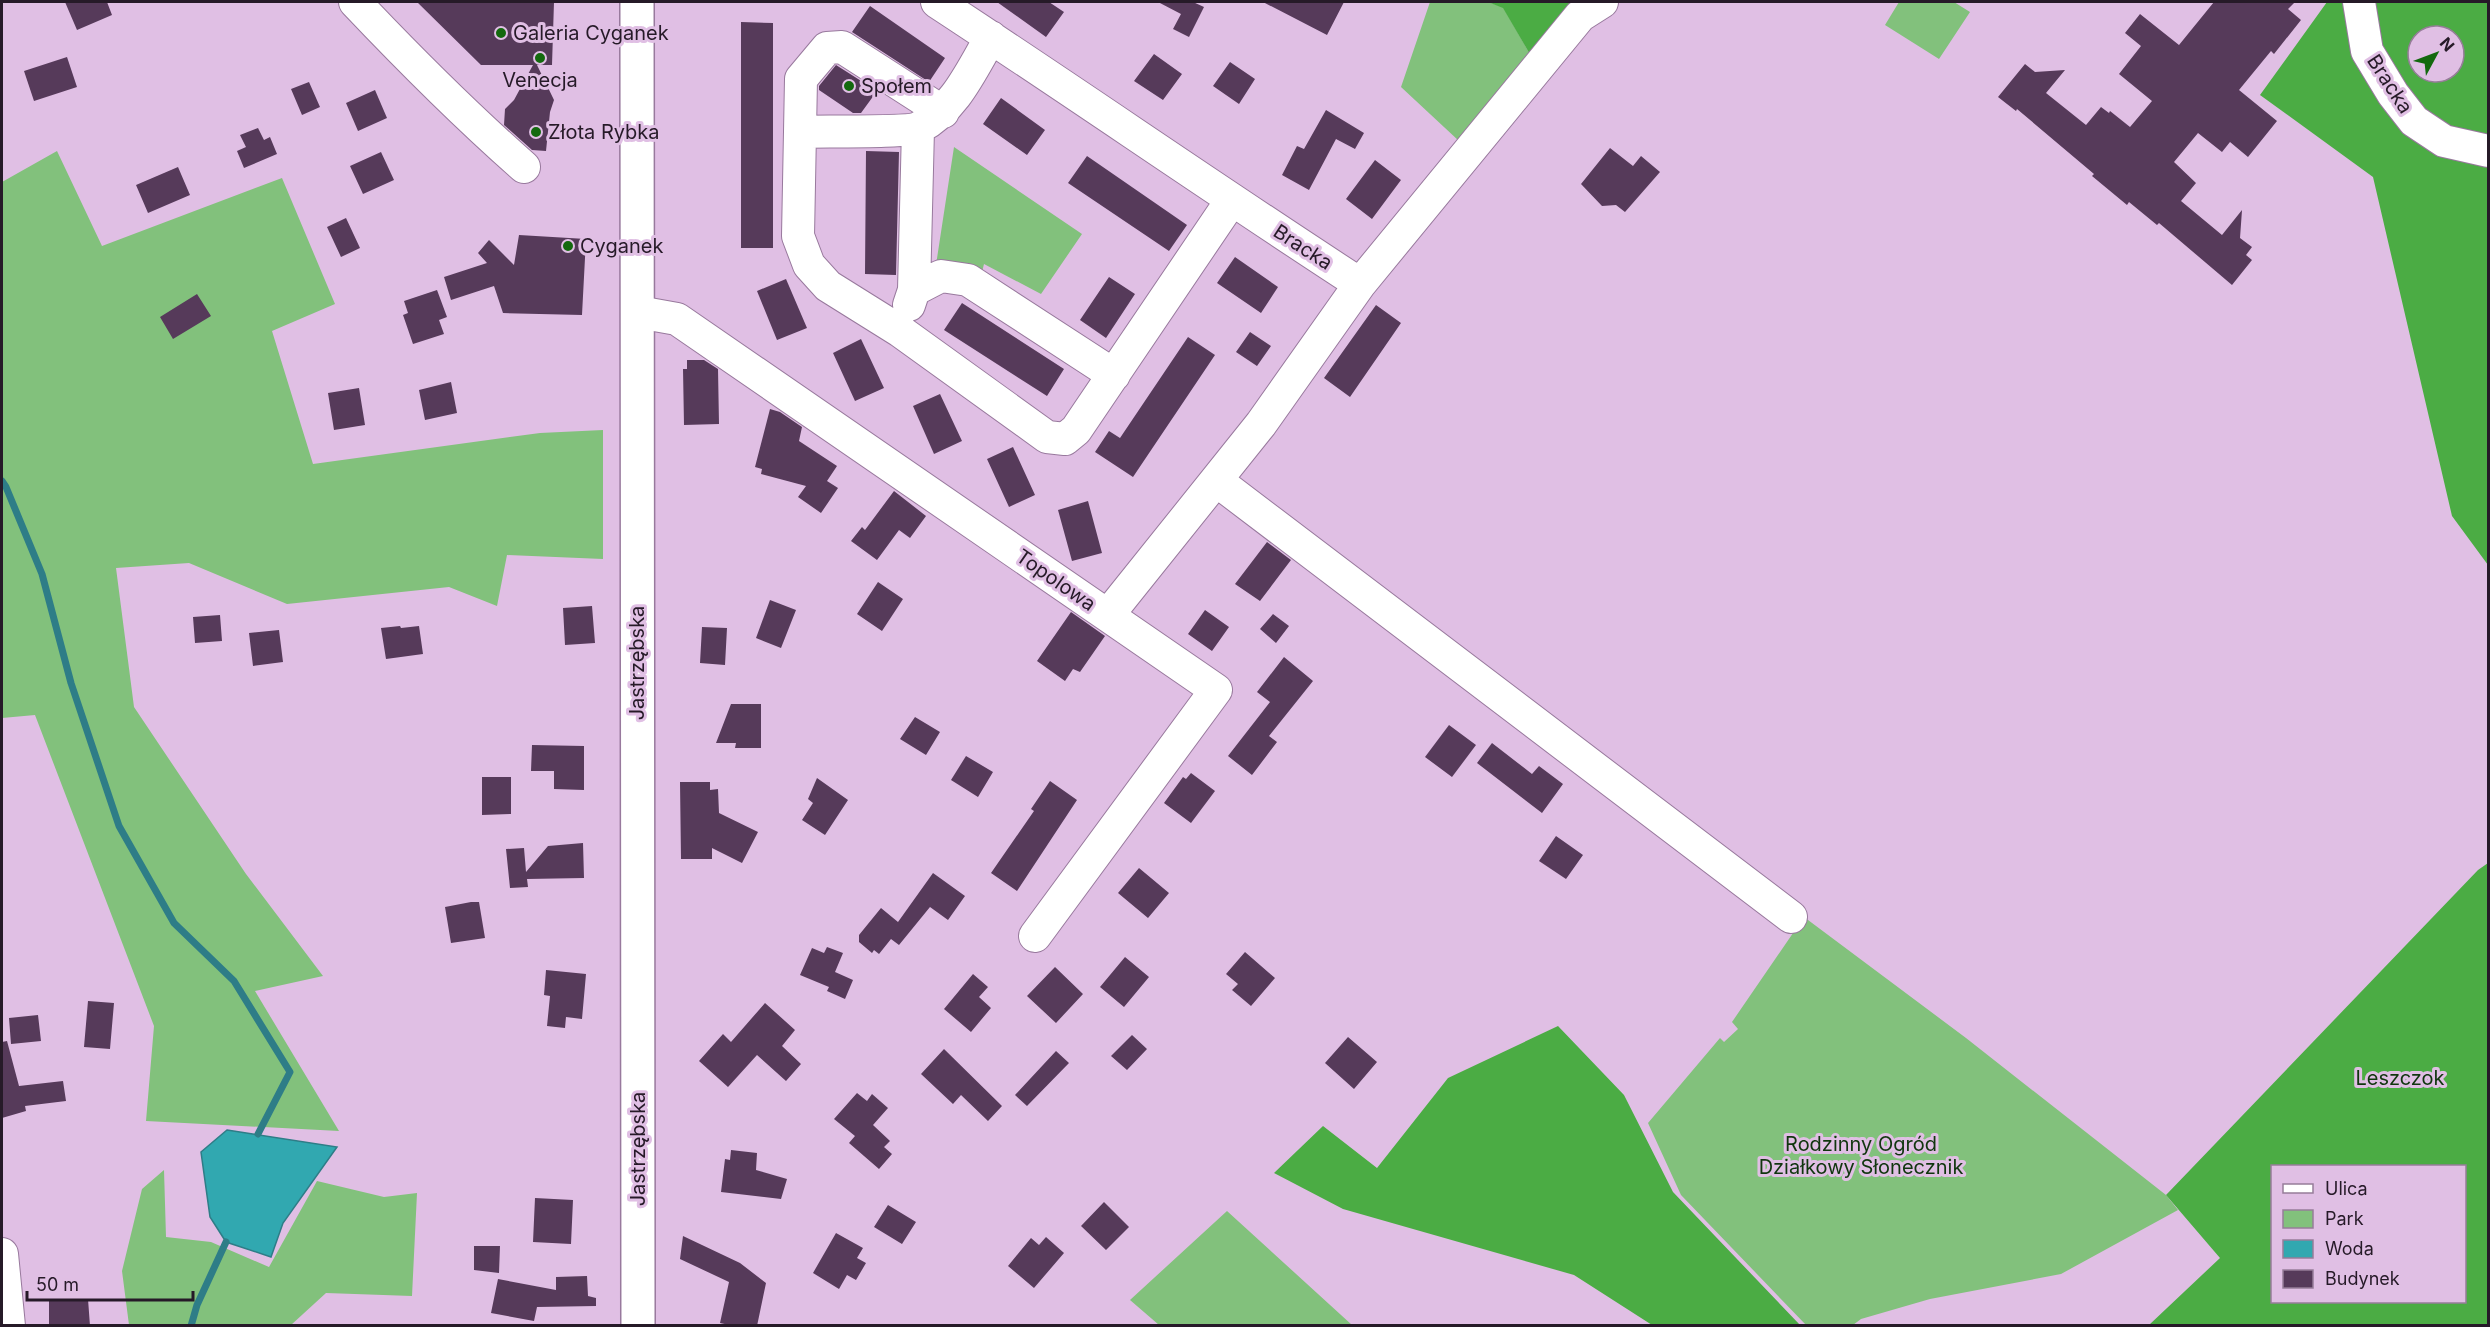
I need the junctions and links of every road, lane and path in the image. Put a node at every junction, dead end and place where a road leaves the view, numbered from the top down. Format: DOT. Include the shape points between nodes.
graph roads {
  1 [pos="355,2"];
  2 [pos="637,2"];
  3 [pos="937,2"];
  4 [pos="1602,2"];
  5 [pos="2359,2"];
  6 [pos="992,38"];
  7 [pos="931,120"];
  8 [pos="800,132"];
  9 [pos="2488,151"];
  10 [pos="524,167"];
  11 [pos="1231,201"];
  12 [pos="1360,284"];
  13 [pos="914,290"];
  14 [pos="638,312"];
  15 [pos="900,331"];
  16 [pos="1114,375"];
  17 [pos="1217,481"];
  18 [pos="1108,615"];
  19 [pos="1791,917"];
  20 [pos="1035,936"];
  21 [pos="2,1254"];
  22 [pos="9,1326"];
  23 [pos="638,1326"];
  1 -- 10 [label="street" via="442,92"];
  2 -- 14 [label="main road, Jastrzębska"];
  3 -- 6 [label="street, Bracka"];
  4 -- 12 [label="street" via="1580,16"];
  5 -- 9 [label="street, Bracka" via="2367,51 2414,121 2444,141"];
  6 -- 7 [label="street" via="960,89"];
  6 -- 11 [label="street, Bracka"];
  7 -- 8 [label="street"];
  7 -- 8 [label="street" via="842,46 826,48 801,79"];
  7 -- 13 [label="street"];
  8 -- 15 [label="street" via="798,236 809,265 828,286"];
  11 -- 12 [label="street, Bracka"];
  11 -- 16 [label="street"];
  12 -- 17 [label="street"];
  13 -- 15 [label="street"];
  13 -- 16 [label="street" via="941,276 968,280"];
  14 -- 18 [label="street, Topolowa" via="677,319"];
  14 -- 23 [label="main road, Jastrzębska"];
  15 -- 16 [label="street" via="1047,437 1065,439 1076,430"];
  17 -- 18 [label="street"];
  17 -- 19 [label="street"];
  18 -- 20 [label="street, Topolowa" via="1216,690"];
  21 -- 22 [label="street"];
}
